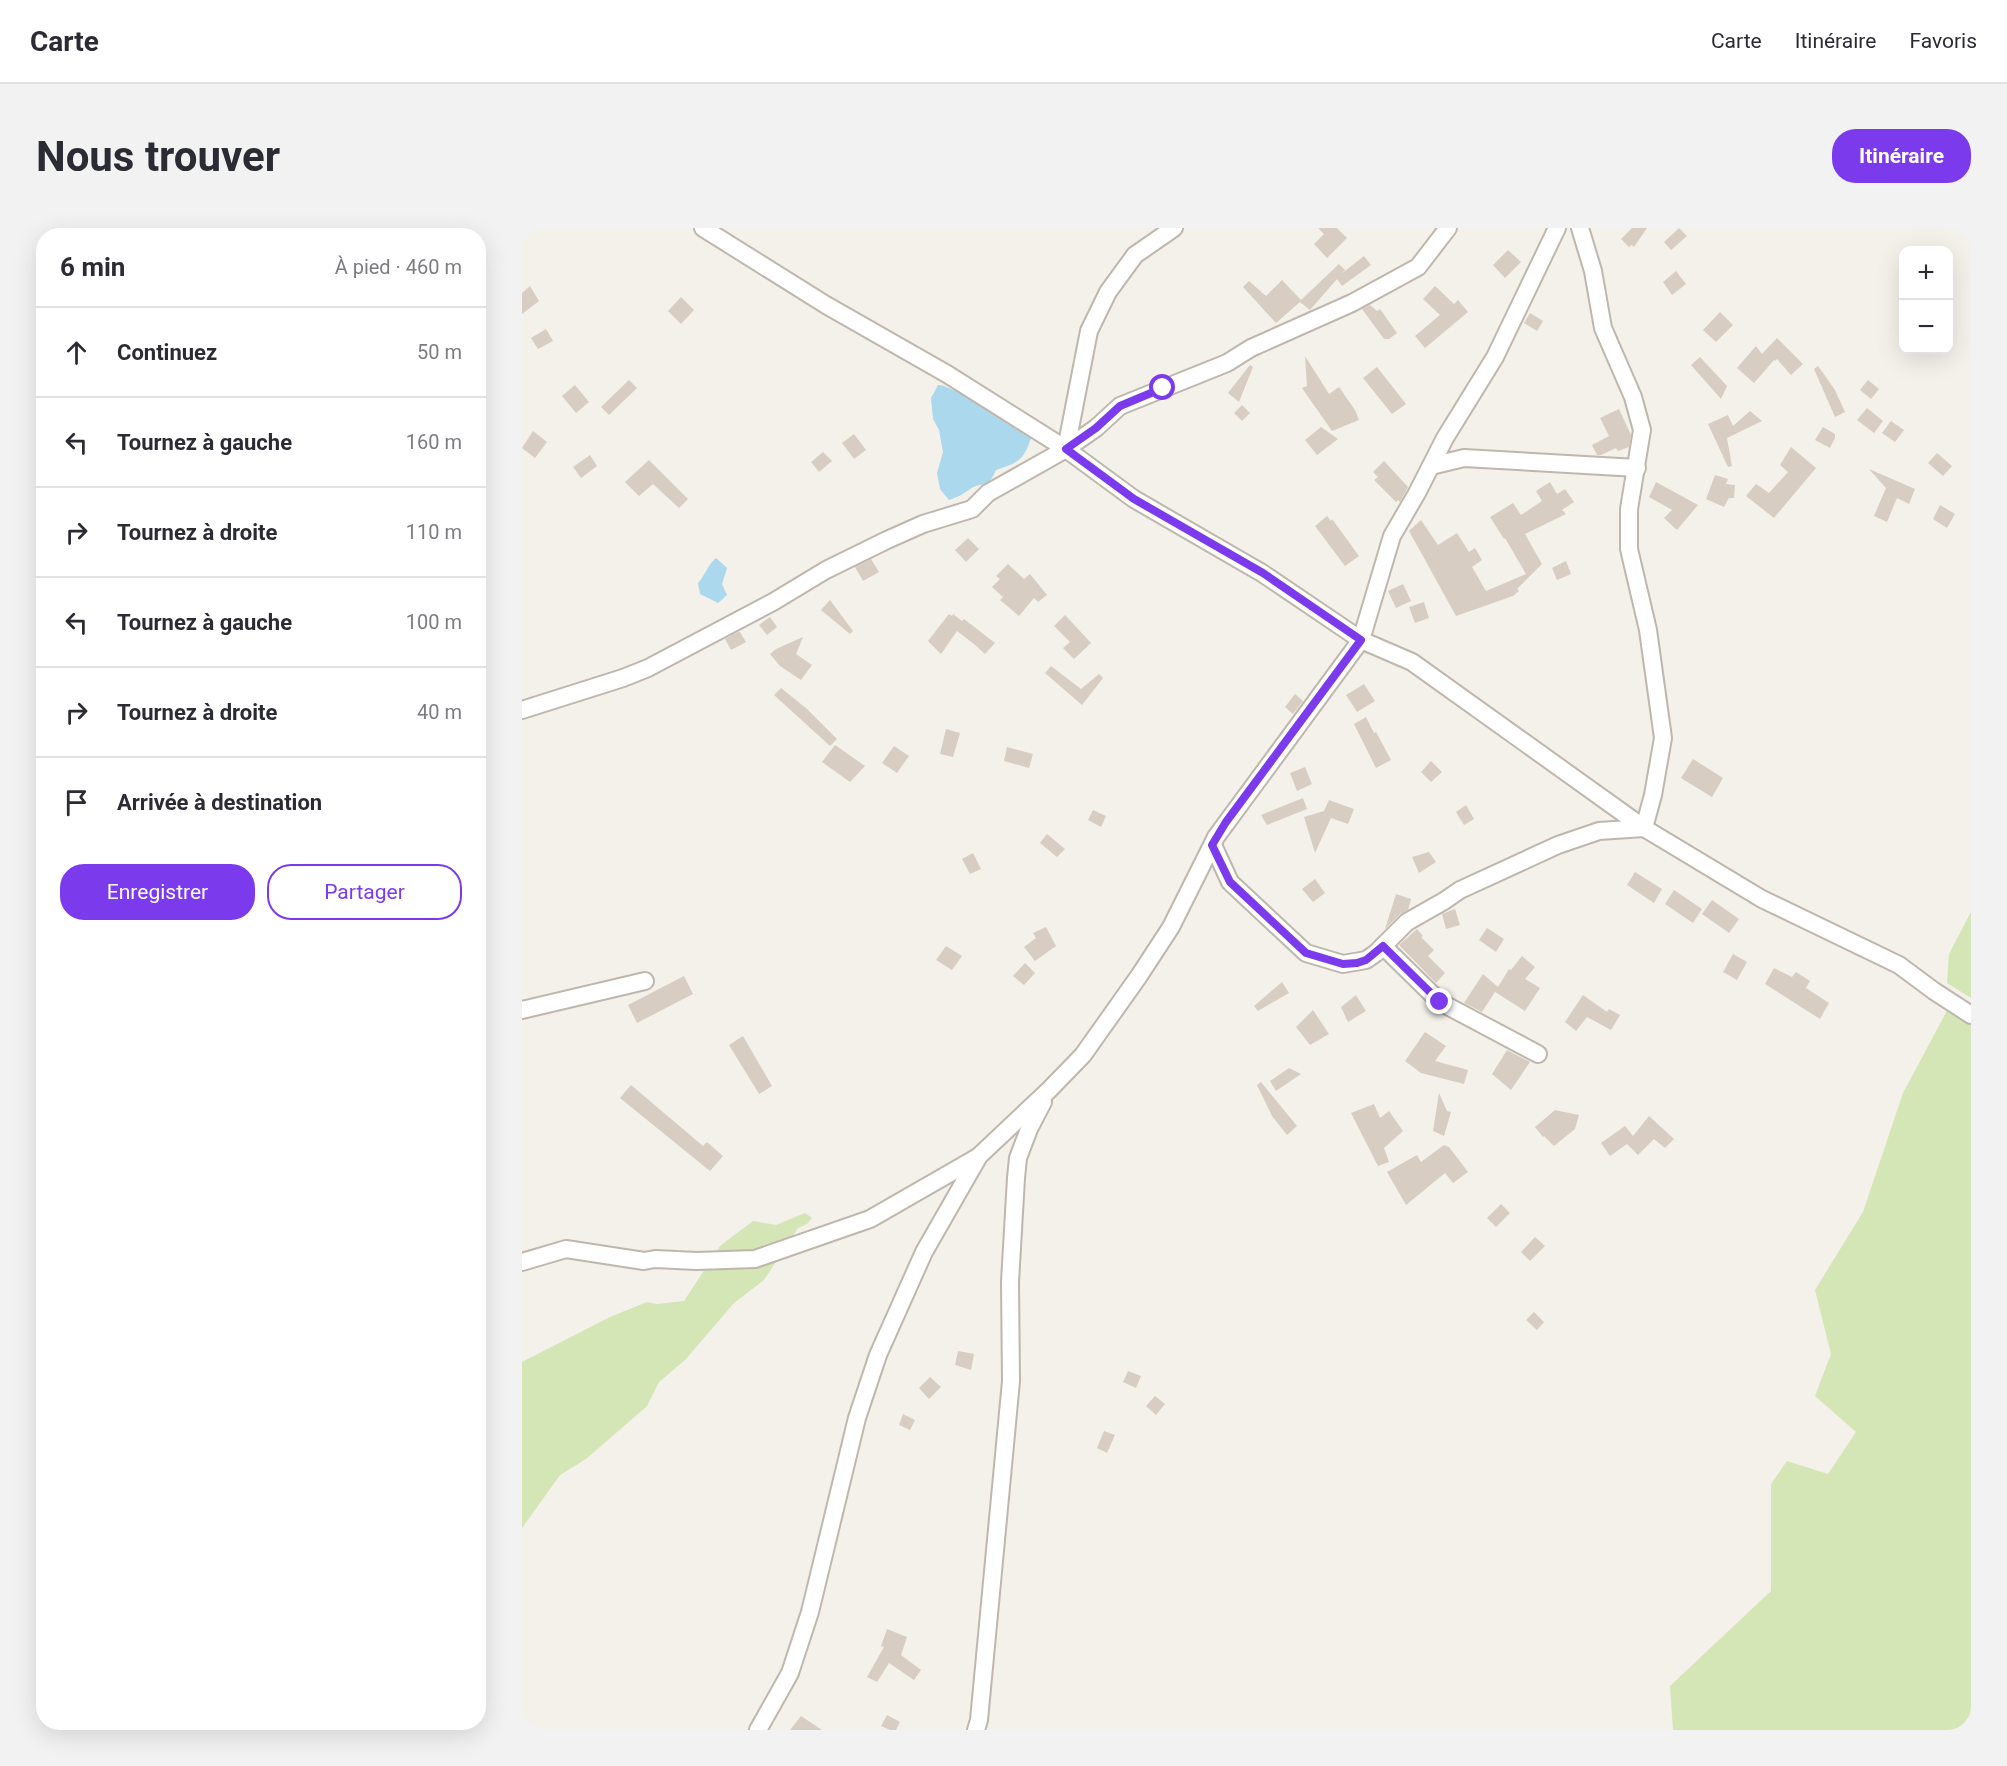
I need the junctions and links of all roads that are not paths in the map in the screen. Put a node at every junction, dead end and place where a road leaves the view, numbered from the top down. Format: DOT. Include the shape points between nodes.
graph roads {
  1 [pos="703,228"];
  2 [pos="1174,228"];
  3 [pos="1448,228"];
  4 [pos="1557,228"];
  5 [pos="1580,228"];
  6 [pos="1066,449"];
  7 [pos="1431,465"];
  8 [pos="1637,468"];
  9 [pos="1361,640"];
  10 [pos="522,710"];
  11 [pos="1644,828"];
  12 [pos="1212,845"];
  13 [pos="1383,946"];
  14 [pos="645,981"];
  15 [pos="522,1010"];
  16 [pos="1971,1015"];
  17 [pos="1538,1054"];
  18 [pos="1049,1090"];
  19 [pos="979,1156"];
  20 [pos="522,1262"];
  21 [pos="758,1730"];
  22 [pos="976,1730"];
  1 -- 6 [label="street"];
  2 -- 6 [label="street" via="1135,255 1108,292 1089,331"];
  3 -- 6 [label="street" via="1418,267 1227,363 1120,406"];
  4 -- 7 [label="street" via="1495,357"];
  5 -- 8 [label="street" via="1604,328 1633,397 1642,430"];
  6 -- 9 [label="street" via="1134,499 1263,573"];
  6 -- 10 [label="street" via="988,494 972,509 887,540 648,668"];
  7 -- 8 [label="street" via="1464,458"];
  7 -- 9 [label="street" via="1392,536"];
  8 -- 11 [label="street" via="1629,509 1630,552 1648,630 1663,738"];
  9 -- 11 [label="street" via="1412,662"];
  9 -- 12 [label="street"];
  11 -- 13 [label="street" via="1599,831 1539,854 1460,890 1407,922"];
  11 -- 16 [label="street" via="1762,899 1899,965"];
  12 -- 13 [label="street" via="1230,882 1306,953 1343,964 1357,963"];
  12 -- 18 [label="street" via="1171,927 1139,976 1083,1055"];
  13 -- 17 [label="street" via="1440,1002"];
  14 -- 15 [label="street"];
  18 -- 19 [label="street"];
  18 -- 22 [label="street" via="1018,1158 1010,1282 1011,1381"];
  19 -- 20 [label="street" via="870,1219 755,1259 644,1261 566,1249"];
  19 -- 21 [label="street" via="924,1252 878,1355 857,1418 794,1662"];
}
